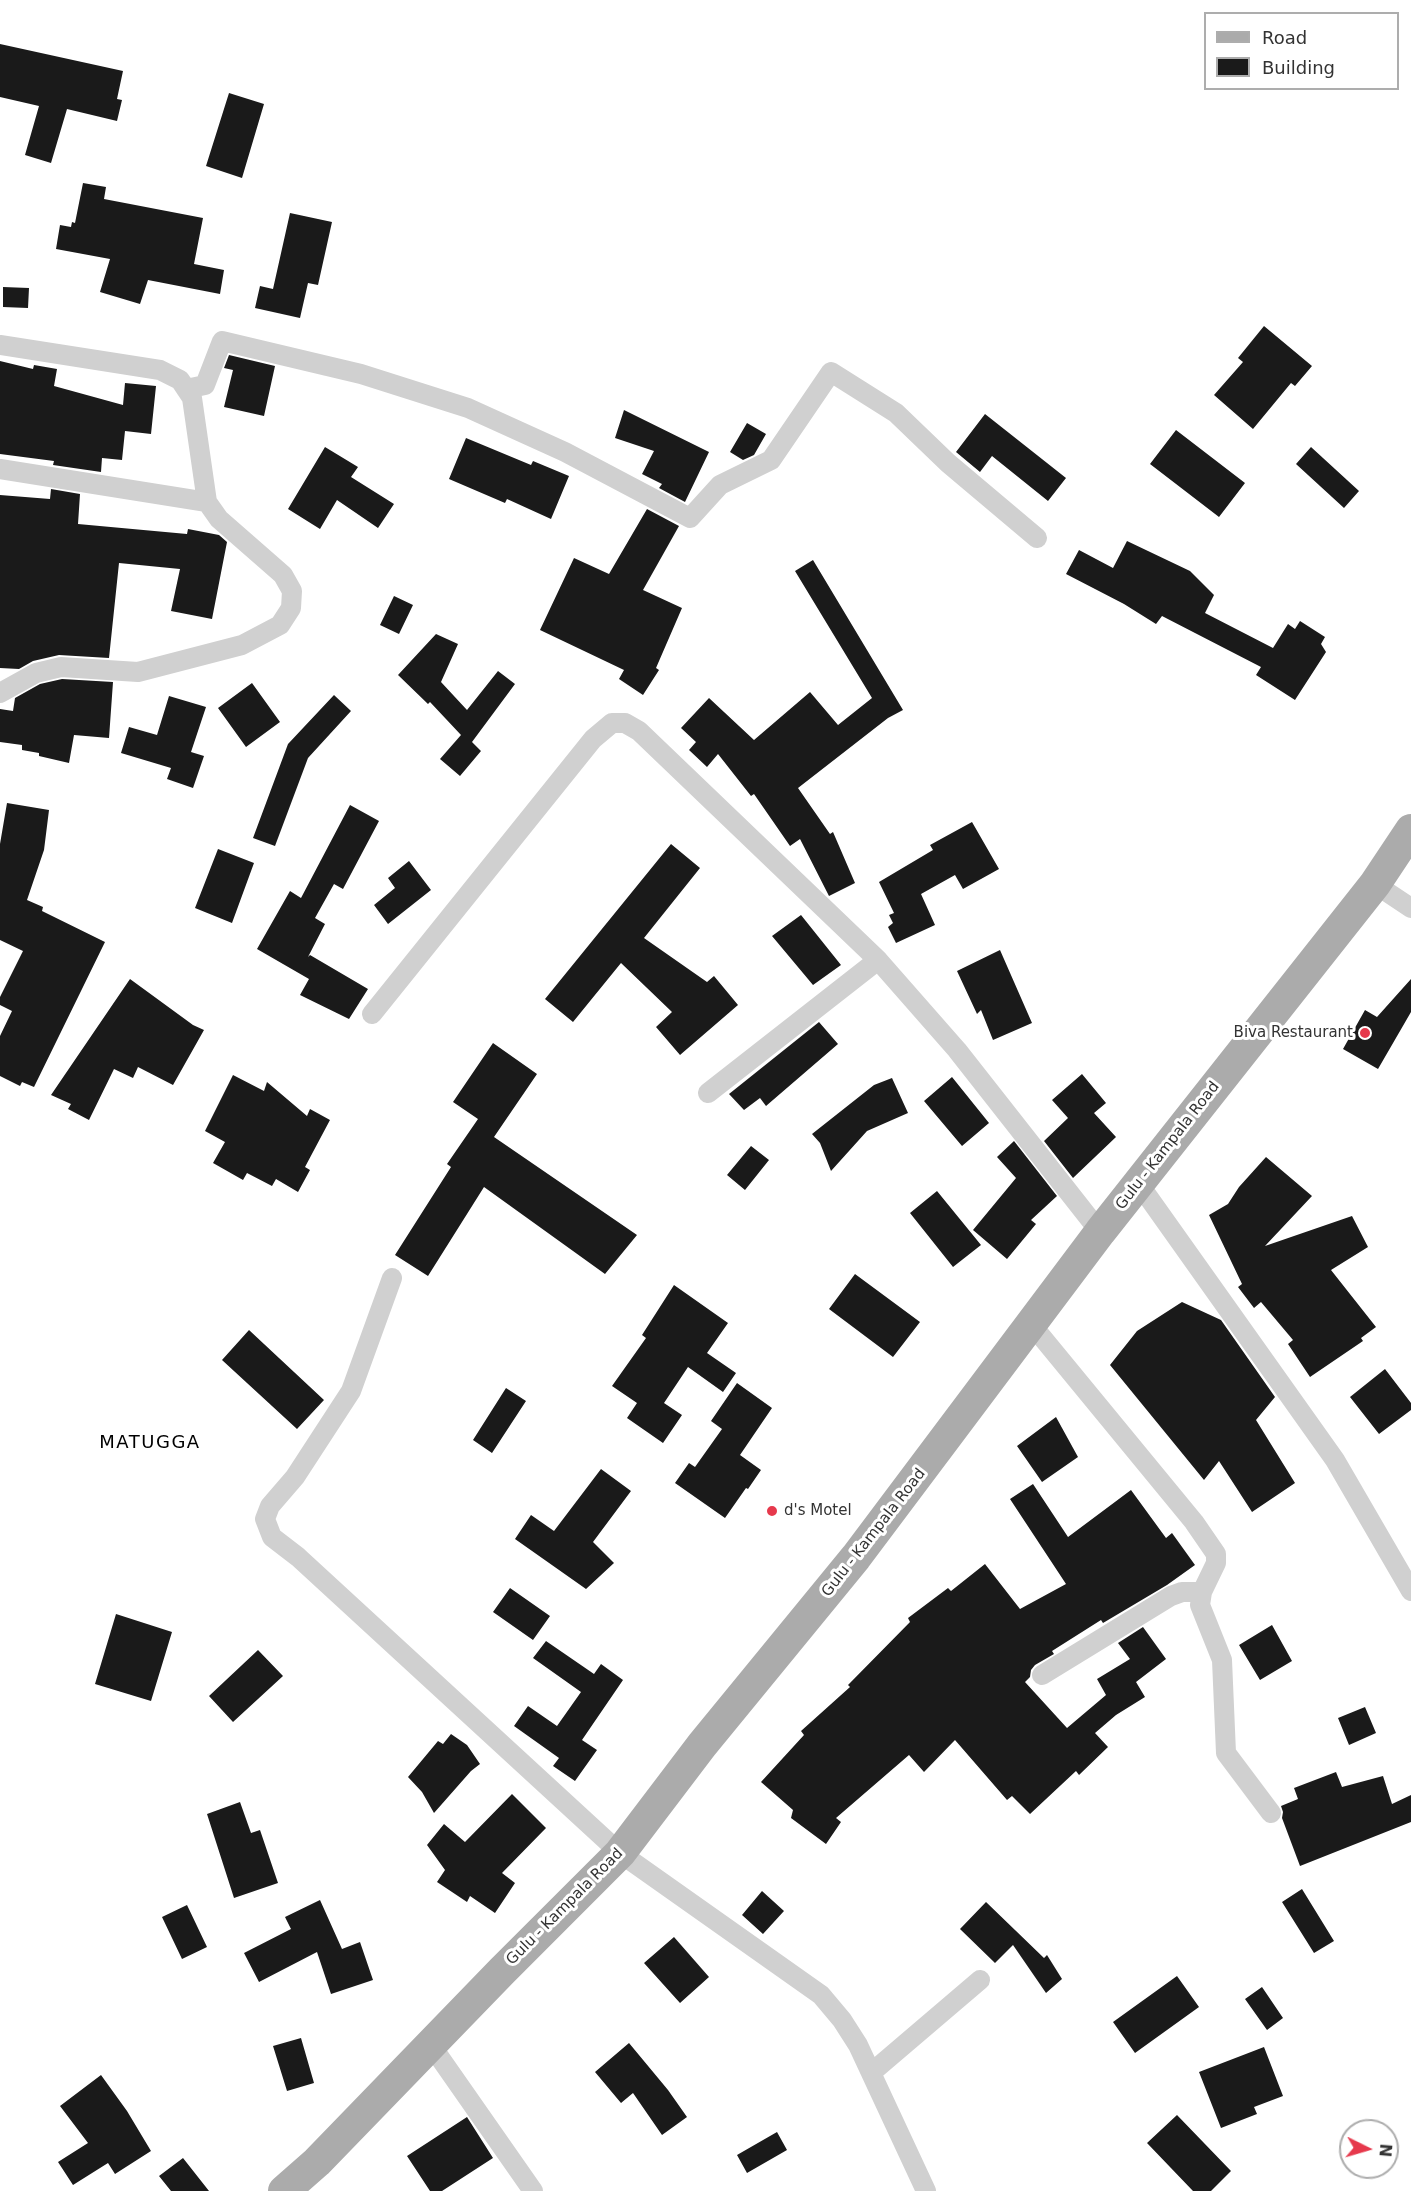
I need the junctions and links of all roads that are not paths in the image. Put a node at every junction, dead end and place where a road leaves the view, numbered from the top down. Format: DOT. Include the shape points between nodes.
graph roads {
  1 [pos="0,345"];
  2 [pos="186,389"];
  3 [pos="0,469"];
  4 [pos="207,502"];
  5 [pos="1037,538"];
  6 [pos="0,693"];
  7 [pos="1411,830"];
  8 [pos="1375,884"];
  9 [pos="1411,908"];
  10 [pos="878,960"];
  11 [pos="372,1014"];
  12 [pos="708,1093"];
  13 [pos="1139,1184"];
  14 [pos="1100,1232"];
  15 [pos="392,1278"];
  16 [pos="1032,1325"];
  17 [pos="1411,1591"];
  18 [pos="1202,1592"];
  19 [pos="1042,1675"];
  20 [pos="1271,1813"];
  21 [pos="621,1853"];
  22 [pos="980,1980"];
  23 [pos="431,2044"];
  24 [pos="871,2073"];
  25 [pos="284,2191"];
  26 [pos="533,2191"];
  27 [pos="926,2191"];
  1 -- 2 [label="street" via="160,370 180,380"];
  2 -- 4 [label="street" via="192,398"];
  2 -- 5 [label="street" via="205,385 222,341 361,374 468,408 565,452 690,518 720,485 771,460 831,372 896,414"];
  3 -- 4 [label="street"];
  4 -- 6 [label="street" via="219,519 283,575 292,591 291,608 280,625 242,645 183,662 138,672 61,667 36,673"];
  7 -- 8 [label="main road, Gulu - Kampala Road"];
  8 -- 9 [label="street"];
  8 -- 13 [label="main road, Gulu - Kampala Road"];
  10 -- 11 [label="street" via="639,732 625,723 612,723 593,739"];
  10 -- 12 [label="street"];
  10 -- 14 [label="street" via="957,1050"];
  13 -- 14 [label="main road, Gulu - Kampala Road"];
  13 -- 17 [label="street" via="1335,1460"];
  14 -- 16 [label="main road, Gulu - Kampala Road"];
  15 -- 21 [label="street" via="351,1391 295,1477 270,1506 266,1519 272,1538 298,1557"];
  16 -- 18 [label="street" via="1210,1543 1216,1563"];
  16 -- 21 [label="main road, Gulu - Kampala Road" via="856,1557 702,1745"];
  18 -- 19 [label="street" via="1171,1596"];
  18 -- 20 [label="street" via="1204,1619 1222,1659 1226,1753"];
  21 -- 23 [label="main road, Gulu - Kampala Road"];
  21 -- 24 [label="street" via="821,1995 842,2020"];
  22 -- 24 [label="street"];
  23 -- 25 [label="main road, Gulu - Kampala Road"];
  23 -- 26 [label="street"];
  24 -- 27 [label="street"];
}
